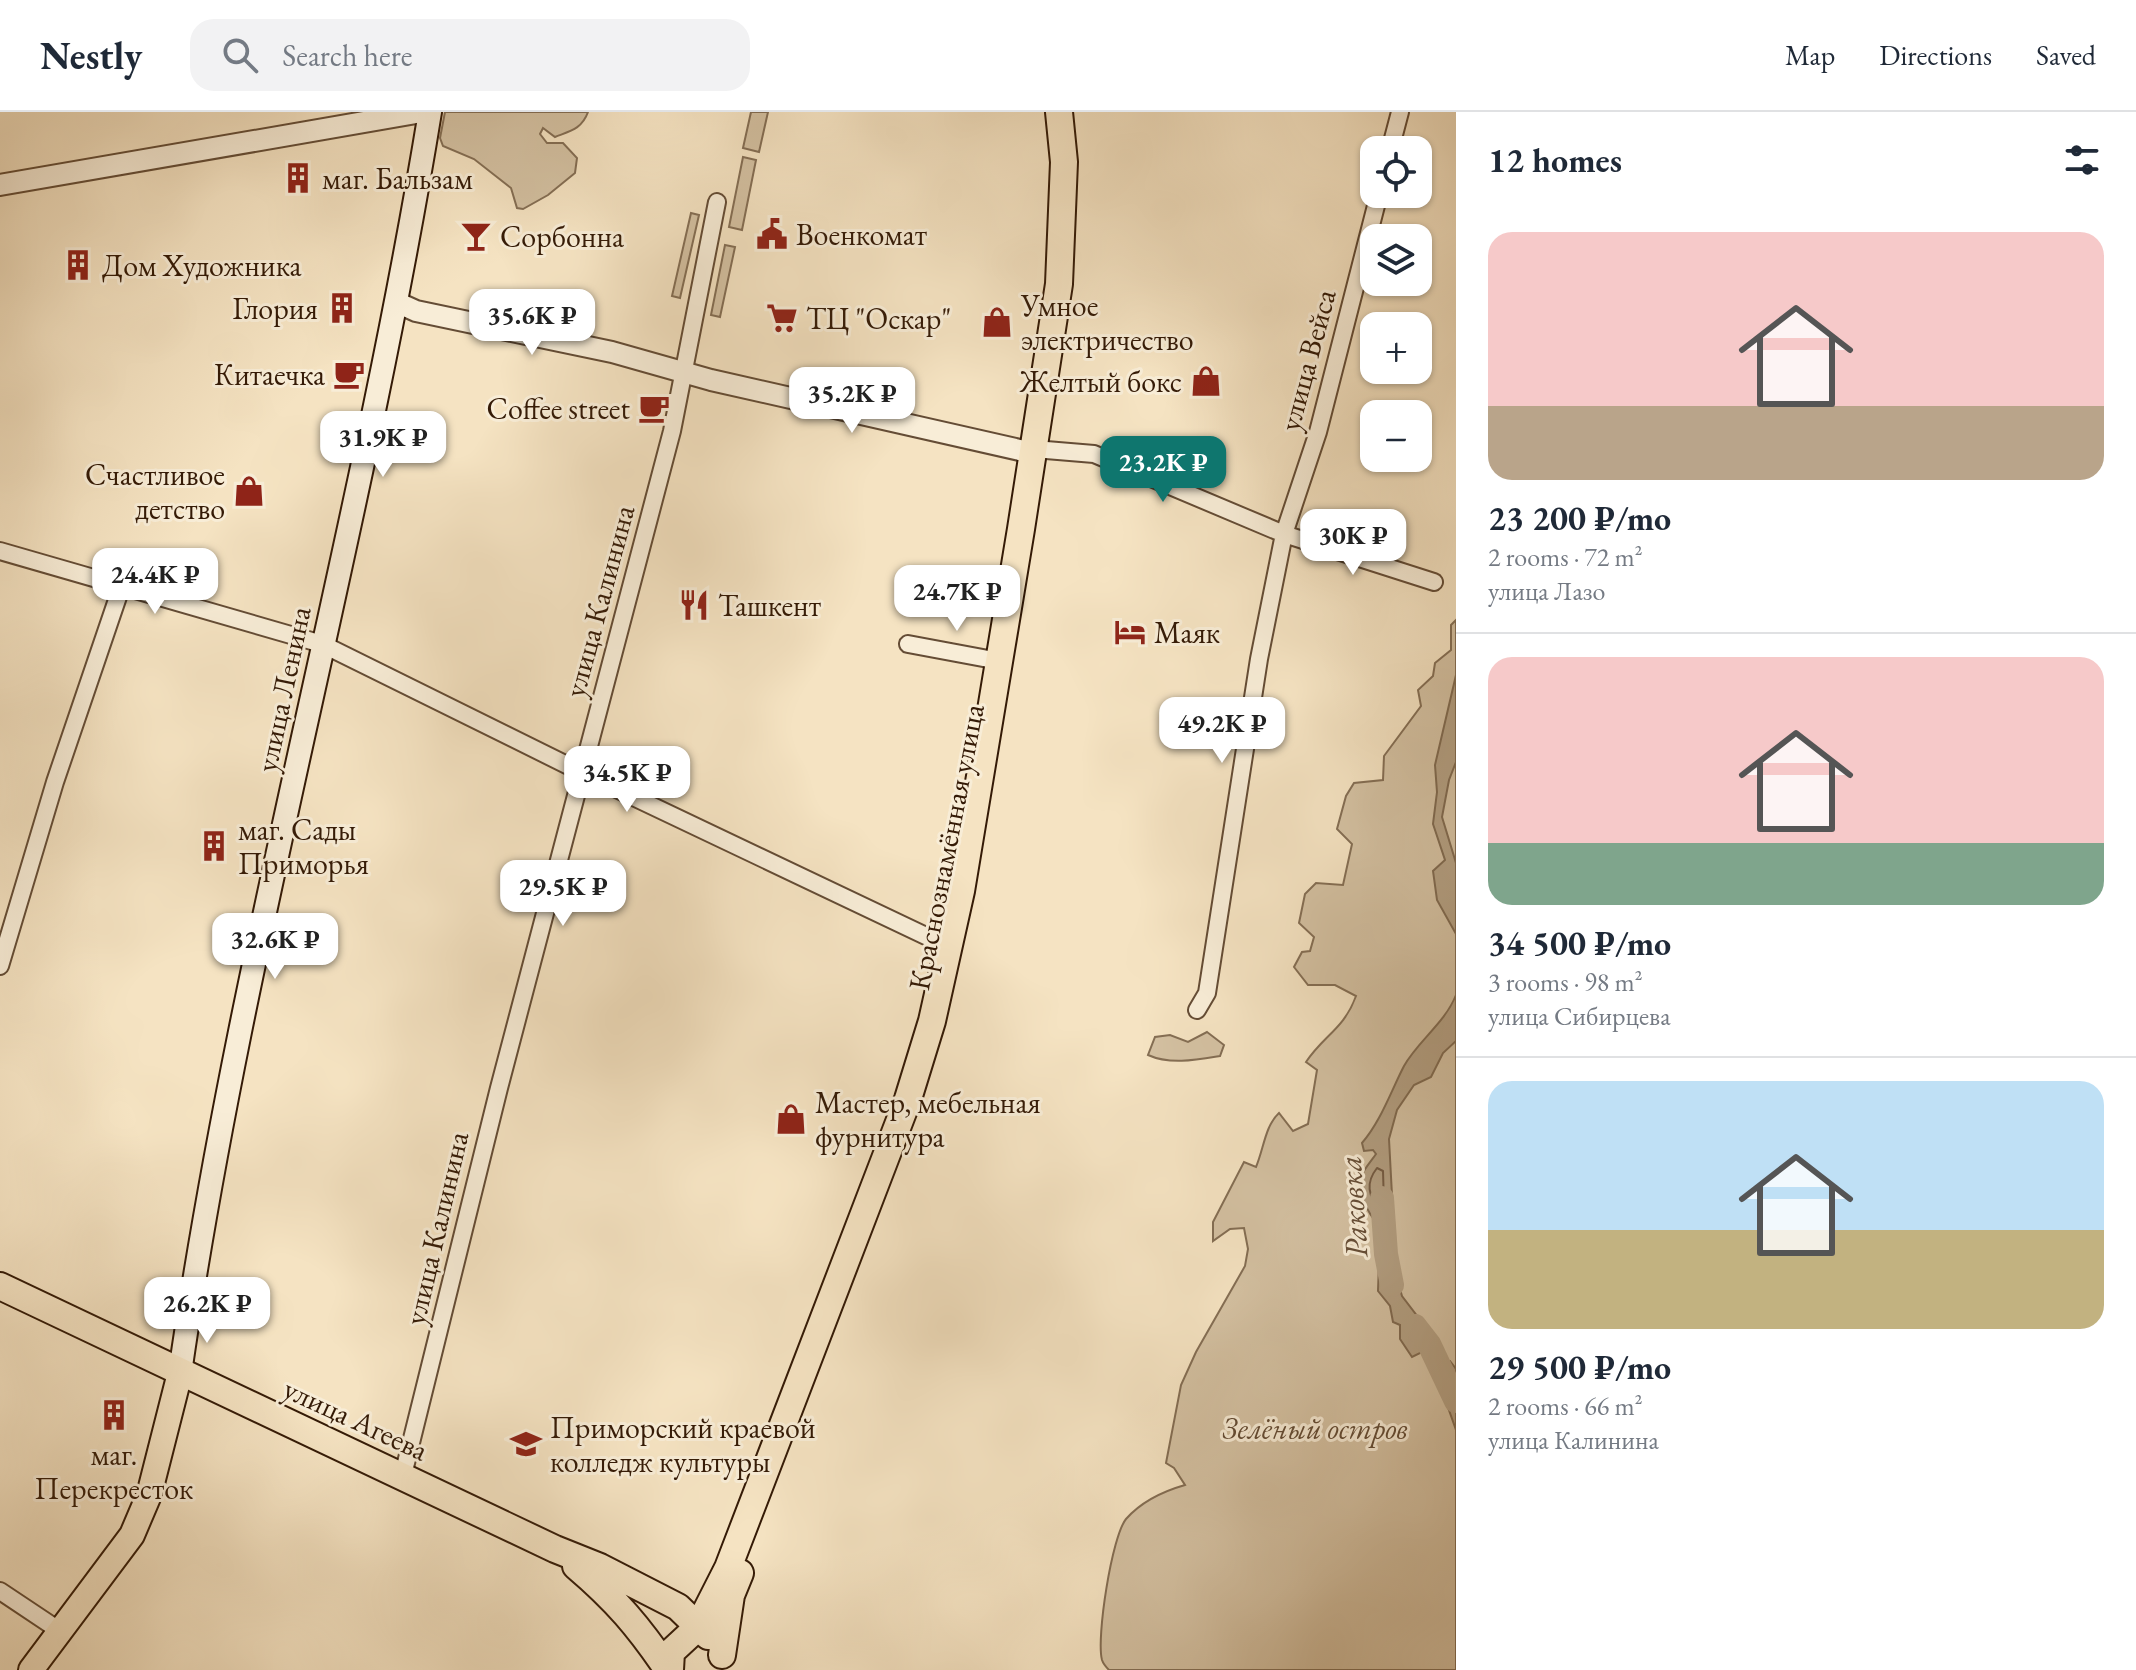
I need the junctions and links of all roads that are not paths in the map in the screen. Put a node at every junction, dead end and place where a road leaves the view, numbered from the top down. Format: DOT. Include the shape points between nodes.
graph roads {
  1 [pos="422,112"];
  2 [pos="430,112"];
  3 [pos="1059,112"];
  4 [pos="1072,112"];
  5 [pos="1400,112"];
  6 [pos="1394,136"];
  7 [pos="0,185"];
  8 [pos="717,202"];
  9 [pos="1375,208"];
  10 [pos="1066,270"];
  11 [pos="396,302"];
  12 [pos="683,372"];
  13 [pos="1040,451"];
  14 [pos="1284,534"];
  15 [pos="0,551"];
  16 [pos="1434,582"];
  17 [pos="122,585"];
  18 [pos="1015,604"];
  19 [pos="322,644"];
  20 [pos="908,644"];
  21 [pos="999,661"];
  22 [pos="583,773"];
  23 [pos="956,950"];
  24 [pos="0,966"];
  25 [pos="1197,1010"];
  26 [pos="0,1286"];
  27 [pos="180,1373"];
  28 [pos="403,1475"];
  29 [pos="555,1549"];
  30 [pos="0,1591"];
  31 [pos="698,1627"];
  32 [pos="60,1631"];
  33 [pos="722,1663"];
  34 [pos="31,1670"];
  35 [pos="669,1670"];
  1 -- 7 [label="street"];
  2 -- 11 [label="main road, улица Ленина"];
  3 -- 10 [label="highway, Краснознамённая улица"];
  4 -- 10 [label="highway, Краснознамённая улица" via="1078,172"];
  5 -- 6 [label="street"];
  8 -- 12 [label="street, улица Калинина"];
  9 -- 14 [label="street, улица Вейса" via="1318,432"];
  10 -- 13 [label="highway, Краснознамённая улица"];
  11 -- 12 [label="street" via="416,311"];
  11 -- 19 [label="main road, улица Ленина"];
  12 -- 13 [label="street"];
  12 -- 22 [label="street, улица Калинина" via="670,441"];
  13 -- 14 [label="street" via="1094,454"];
  13 -- 18 [label="highway, Краснознамённая улица"];
  14 -- 16 [label="street"];
  14 -- 25 [label="street, улица Вейса" via="1207,993"];
  15 -- 17 [label="street"];
  17 -- 19 [label="street"];
  17 -- 24 [label="street"];
  18 -- 21 [label="highway, Краснознамённая улица"];
  18 -- 23 [label="highway, Краснознамённая улица"];
  19 -- 22 [label="street"];
  19 -- 27 [label="main road, улица Ленина" via="255,965"];
  20 -- 21 [label="street"];
  21 -- 23 [label="highway, Краснознамённая улица"];
  22 -- 23 [label="street"];
  22 -- 28 [label="street, улица Калинина"];
  23 -- 31 [label="highway, Краснознамённая улица" via="908,1099 728,1568"];
  23 -- 33 [label="highway, Краснознамённая улица" via="931,1068 731,1595"];
  26 -- 27 [label="highway, улица Агеева"];
  27 -- 28 [label="highway, улица Агеева"];
  27 -- 32 [label="main road" via="149,1495 132,1535"];
  28 -- 29 [label="highway, улица Агеева"];
  29 -- 31 [label="highway, улица Агеева" via="678,1607"];
  29 -- 35 [label="highway, улица Агеева" via="608,1592"];
  30 -- 32 [label="street"];
  31 -- 33 [label="highway, улица Агеева" via="716,1643"];
  31 -- 35 [label="highway, Краснознамённая улица" via="674,1647"];
  32 -- 34 [label="main road"];
}
